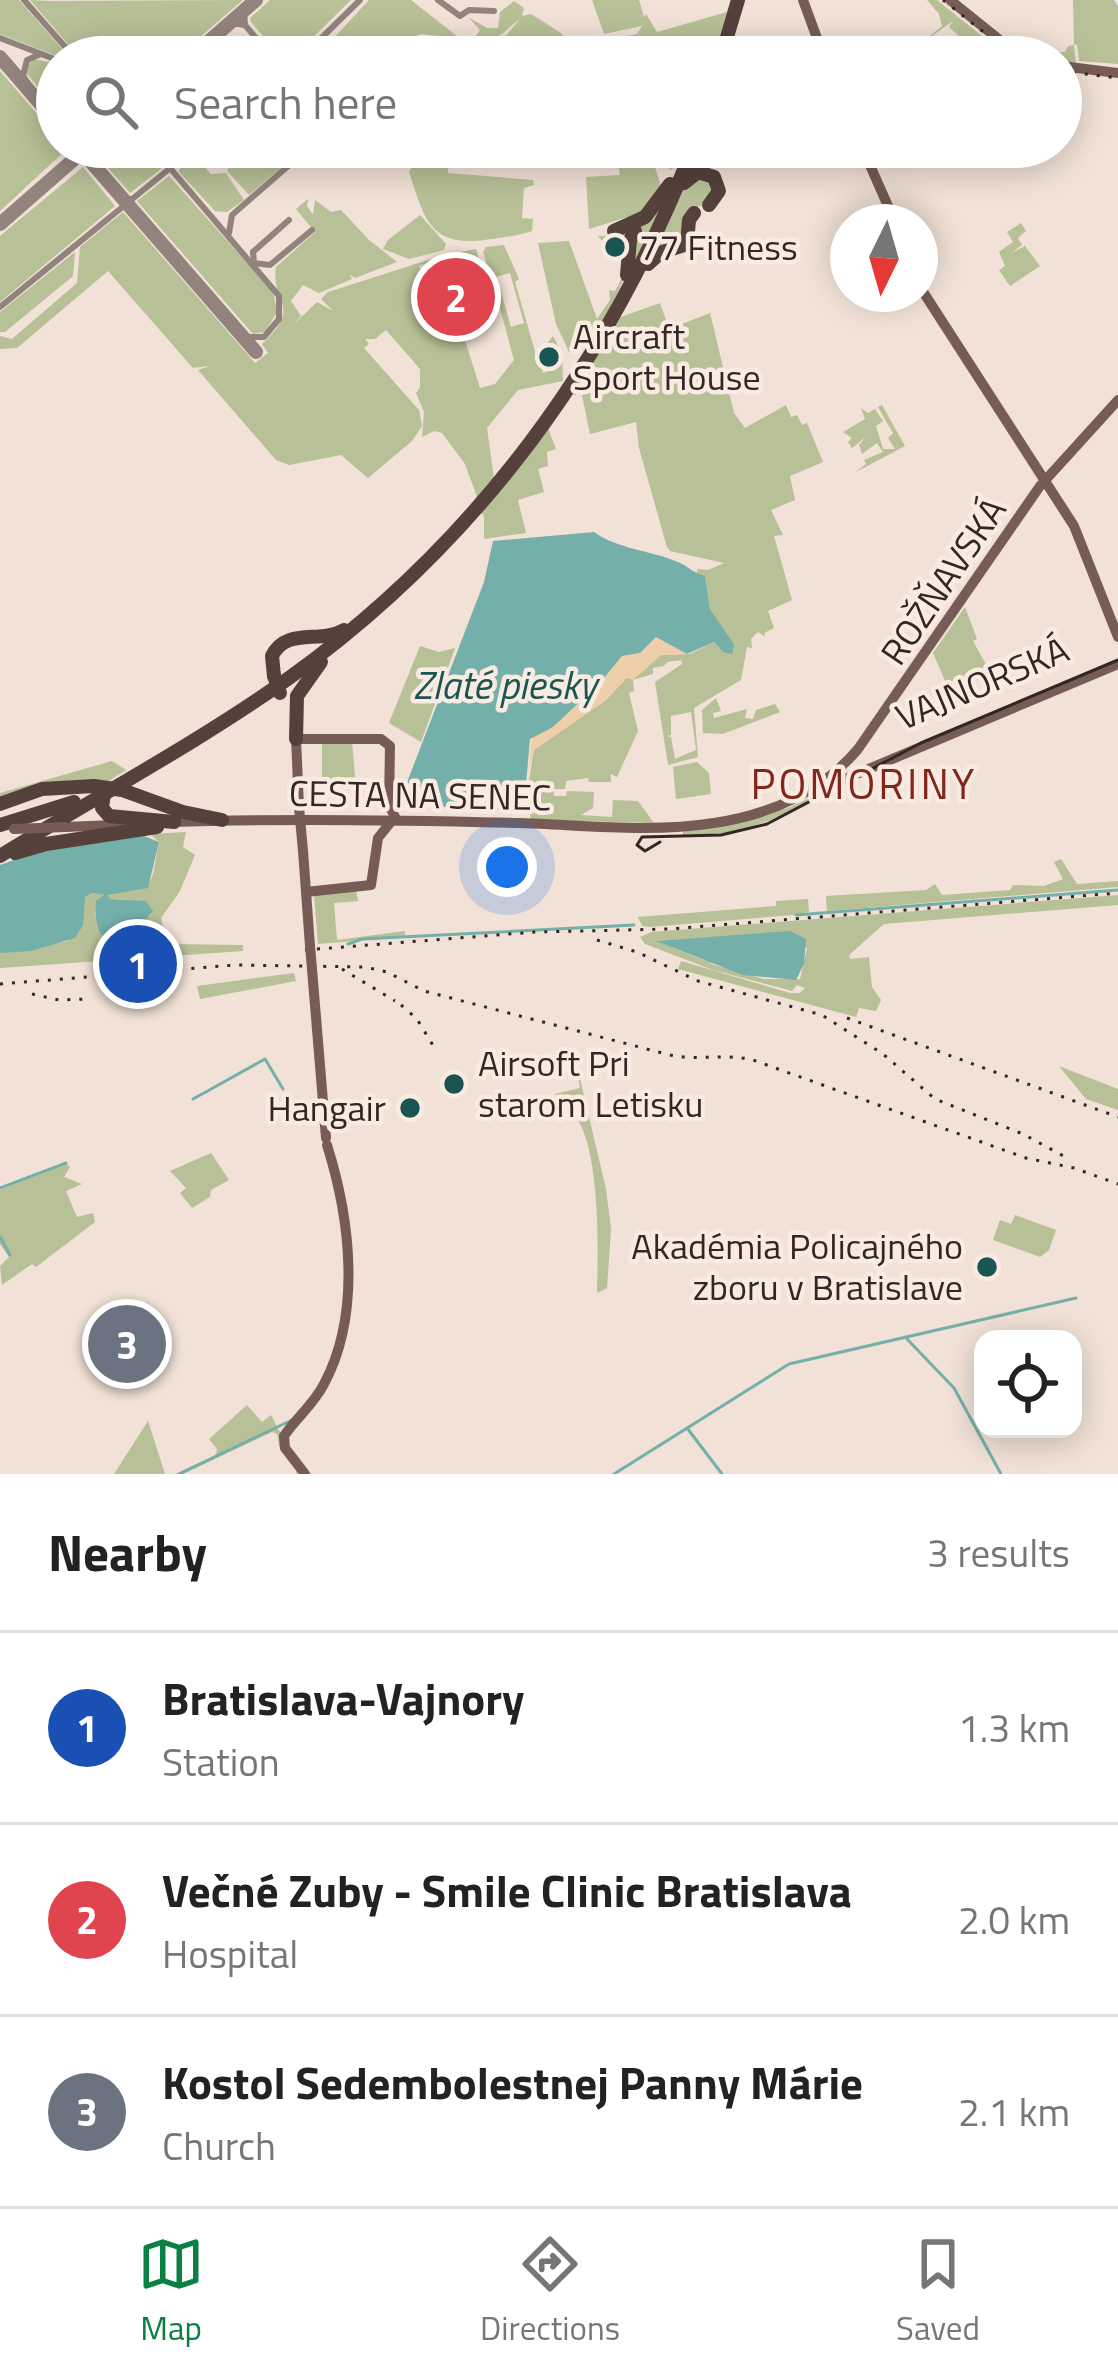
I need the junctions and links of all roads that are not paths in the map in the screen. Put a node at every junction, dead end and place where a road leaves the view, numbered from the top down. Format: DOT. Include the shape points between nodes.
graph roads {
  1 [pos="740,0"];
  2 [pos="801,0"];
  3 [pos="950,0"];
  4 [pos="729,36"];
  5 [pos="814,36"];
  6 [pos="995,36"];
  7 [pos="1082,69"];
  8 [pos="1118,73"];
  9 [pos="682,168"];
  10 [pos="682,168"];
  11 [pos="683,168"];
  12 [pos="870,168"];
  13 [pos="677,184"];
  14 [pos="885,204"];
  15 [pos="709,205"];
  16 [pos="691,217"];
  17 [pos="668,223"];
  18 [pos="635,231"];
  19 [pos="682,247"];
  20 [pos="630,248"];
  21 [pos="633,279"];
  22 [pos="937,312"];
  23 [pos="580,367"];
  24 [pos="1114,407"];
  25 [pos="1047,482"];
  26 [pos="345,633"];
  27 [pos="1118,634"];
  28 [pos="1118,661"];
  29 [pos="298,739"];
  30 [pos="859,757"];
  31 [pos="831,776"];
  32 [pos="100,790"];
  33 [pos="818,790"];
  34 [pos="0,804"];
  35 [pos="389,805"];
  36 [pos="222,820"];
  37 [pos="370,821"];
  38 [pos="174,822"];
  39 [pos="394,822"];
  40 [pos="158,827"];
  41 [pos="61,828"];
  42 [pos="6,830"];
  43 [pos="378,838"];
  44 [pos="0,856"];
  45 [pos="308,891"];
  46 [pos="305,1474"];
  1 -- 4 [label="highway"];
  2 -- 5 [label="main road"];
  3 -- 6 [label="main road"];
  7 -- 8 [label="main road"];
  9 -- 21 [label="highway"];
  10 -- 23 [label="highway"];
  11 -- 13 [label="highway"];
  12 -- 14 [label="main road"];
  13 -- 15 [label="highway" via="698,172 714,177 718,193"];
  13 -- 17 [label="highway"];
  13 -- 20 [label="highway" via="645,217 615,232"];
  13 -- 21 [label="highway"];
  16 -- 19 [label="highway"];
  17 -- 19 [label="highway" via="688,228"];
  17 -- 21 [label="highway"];
  18 -- 20 [label="highway"];
  19 -- 21 [label="highway" via="656,255"];
  20 -- 21 [label="highway"];
  21 -- 23 [label="highway"];
  21 -- 26 [label="highway" via="569,391 506,476 444,546"];
  22 -- 25 [label="main road"];
  23 -- 26 [label="highway" via="470,512"];
  24 -- 25 [label="main road, ROŽŇAVSKÁ"];
  25 -- 27 [label="main road" via="1077,529"];
  25 -- 30 [label="main road, ROŽŇAVSKÁ"];
  26 -- 29 [label="highway" via="302,686"];
  26 -- 29 [label="highway, bridge" via="283,641 272,656"];
  26 -- 32 [label="highway"];
  28 -- 30 [label="main road, VAJNORSKÁ"];
  29 -- 35 [label="main road" via="387,741"];
  29 -- 45 [label="main road, bridge"];
  30 -- 31 [label="main road, ROŽŇAVSKÁ"];
  30 -- 33 [label="main road, ROŽŇAVSKÁ"];
  31 -- 39 [label="main road, CESTA NA SENEC" via="782,804 710,824"];
  32 -- 34 [label="highway" via="42,789"];
  32 -- 36 [label="highway, bridge"];
  32 -- 38 [label="highway" via="111,817"];
  32 -- 42 [label="highway"];
  32 -- 44 [label="highway"];
  33 -- 39 [label="main road, CESTA NA SENEC" via="758,816 689,828"];
  35 -- 37 [label="main road"];
  35 -- 39 [label="main road"];
  36 -- 37 [label="main road, CESTA NA SENEC"];
  36 -- 38 [label="main road, CESTA NA SENEC"];
  37 -- 39 [label="main road, CESTA NA SENEC"];
  37 -- 40 [label="main road, CESTA NA SENEC"];
  37 -- 43 [label="main road"];
  38 -- 41 [label="main road, CESTA NA SENEC"];
  39 -- 43 [label="main road"];
  40 -- 41 [label="main road, CESTA NA SENEC"];
  40 -- 44 [label="highway"];
  41 -- 42 [label="main road, CESTA NA SENEC, bridge"];
  43 -- 45 [label="main road" via="371,885"];
  45 -- 46 [label="main road, bridge" via="326,1142 346,1219 346,1298 327,1378 286,1433 284,1445"];
}
